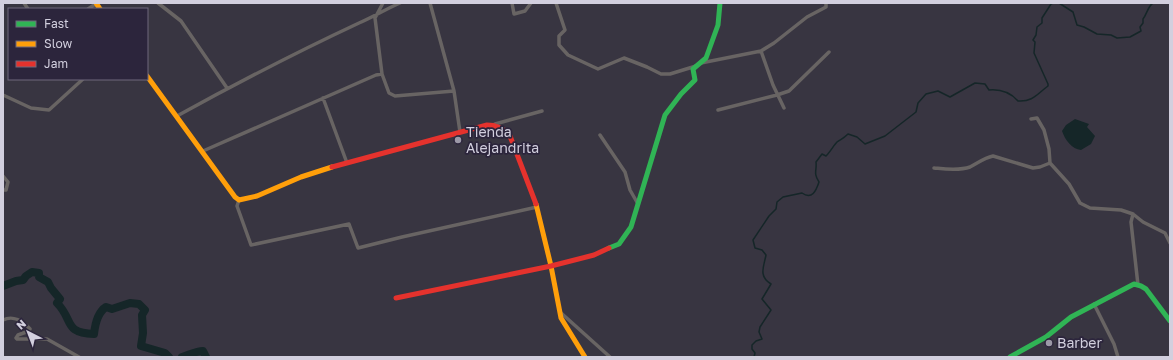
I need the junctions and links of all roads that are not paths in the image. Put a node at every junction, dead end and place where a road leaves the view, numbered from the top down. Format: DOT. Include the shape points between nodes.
graph roads {
  1 [pos="158,3"];
  2 [pos="383,3"];
  3 [pos="400,3"];
  4 [pos="430,3"];
  5 [pos="512,3"];
  6 [pos="531,3"];
  7 [pos="556,3"];
  8 [pos="720,3"];
  9 [pos="826,3"];
  10 [pos="378,13"];
  11 [pos="761,51"];
  12 [pos="829,52"];
  13 [pos="698,64"];
  14 [pos="382,74"];
  15 [pos="148,77"];
  16 [pos="81,80"];
  17 [pos="227,88"];
  18 [pos="454,91"];
  19 [pos="3,95"];
  20 [pos="777,95"];
  21 [pos="323,98"];
  22 [pos="784,108"];
  23 [pos="718,110"];
  24 [pos="542,111"];
  25 [pos="177,116"];
  26 [pos="1031,118"];
  27 [pos="495,124"];
  28 [pos="460,132"];
  29 [pos="600,135"];
  30 [pos="203,151"];
  31 [pos="347,163"];
  32 [pos="1050,163"];
  33 [pos="934,168"];
  34 [pos="3,176"];
  35 [pos="3,190"];
  36 [pos="239,200"];
  37 [pos="638,204"];
  38 [pos="537,207"];
  39 [pos="1133,214"];
  40 [pos="1170,243"];
  41 [pos="551,266"];
  42 [pos="1138,284"];
  43 [pos="396,298"];
  44 [pos="1094,304"];
  45 [pos="560,312"];
  46 [pos="3,320"];
  47 [pos="1170,321"];
  48 [pos="1018,355"];
  49 [pos="79,357"];
  50 [pos="586,357"];
  51 [pos="610,357"];
  52 [pos="1010,357"];
  53 [pos="1118,357"];
  1 -- 17 [label="street" via="181,22"];
  2 -- 10 [label="street"];
  3 -- 10 [label="street"];
  4 -- 18 [label="street"];
  5 -- 6 [label="street" via="514,14 525,11"];
  7 -- 13 [label="street" via="565,30 559,36 559,45 568,54 598,69 624,58 662,74 670,74"];
  8 -- 13 [label="main road" via="718,25 706,58"];
  9 -- 11 [label="street" via="826,7 807,17"];
  10 -- 14 [label="street" via="375,18"];
  10 -- 17 [label="street"];
  11 -- 13 [label="street"];
  11 -- 20 [label="street"];
  12 -- 20 [label="street" via="789,91"];
  13 -- 37 [label="main road" via="693,69 695,80 665,115"];
  14 -- 18 [label="street" via="389,93 395,96"];
  14 -- 21 [label="street"];
  15 -- 25 [label="main road"];
  16 -- 19 [label="street" via="49,110 31,108"];
  17 -- 25 [label="street"];
  18 -- 28 [label="street"];
  20 -- 22 [label="street"];
  20 -- 23 [label="street"];
  21 -- 30 [label="street"];
  21 -- 31 [label="street"];
  24 -- 27 [label="street"];
  25 -- 30 [label="main road"];
  26 -- 32 [label="street" via="1037,118 1044,130"];
  27 -- 28 [label="main road"];
  27 -- 38 [label="main road" via="510,136"];
  28 -- 31 [label="main road"];
  29 -- 37 [label="street" via="625,172 630,190"];
  30 -- 36 [label="main road"];
  31 -- 36 [label="main road"];
  32 -- 33 [label="street" via="1033,168 993,156 986,157 968,168"];
  32 -- 39 [label="street" via="1069,184 1080,203 1090,208 1121,210"];
  34 -- 35 [label="street" via="8,182 6,190"];
  36 -- 38 [label="street" via="237,206 251,245 349,224 358,248"];
  37 -- 41 [label="main road" via="631,227 619,244 594,255"];
  38 -- 41 [label="main road"];
  39 -- 40 [label="street" via="1165,233"];
  39 -- 42 [label="street" via="1131,222"];
  41 -- 43 [label="main road"];
  41 -- 45 [label="main road"];
  42 -- 44 [label="main road" via="1127,286"];
  42 -- 47 [label="main road" via="1145,288"];
  44 -- 48 [label="main road" via="1071,317"];
  44 -- 53 [label="street"];
  45 -- 50 [label="main road" via="561,318"];
  45 -- 51 [label="street"];
  46 -- 49 [label="street" via="17,319 30,329 18,335 17,339 47,339"];
  48 -- 52 [label="main road"];
}
